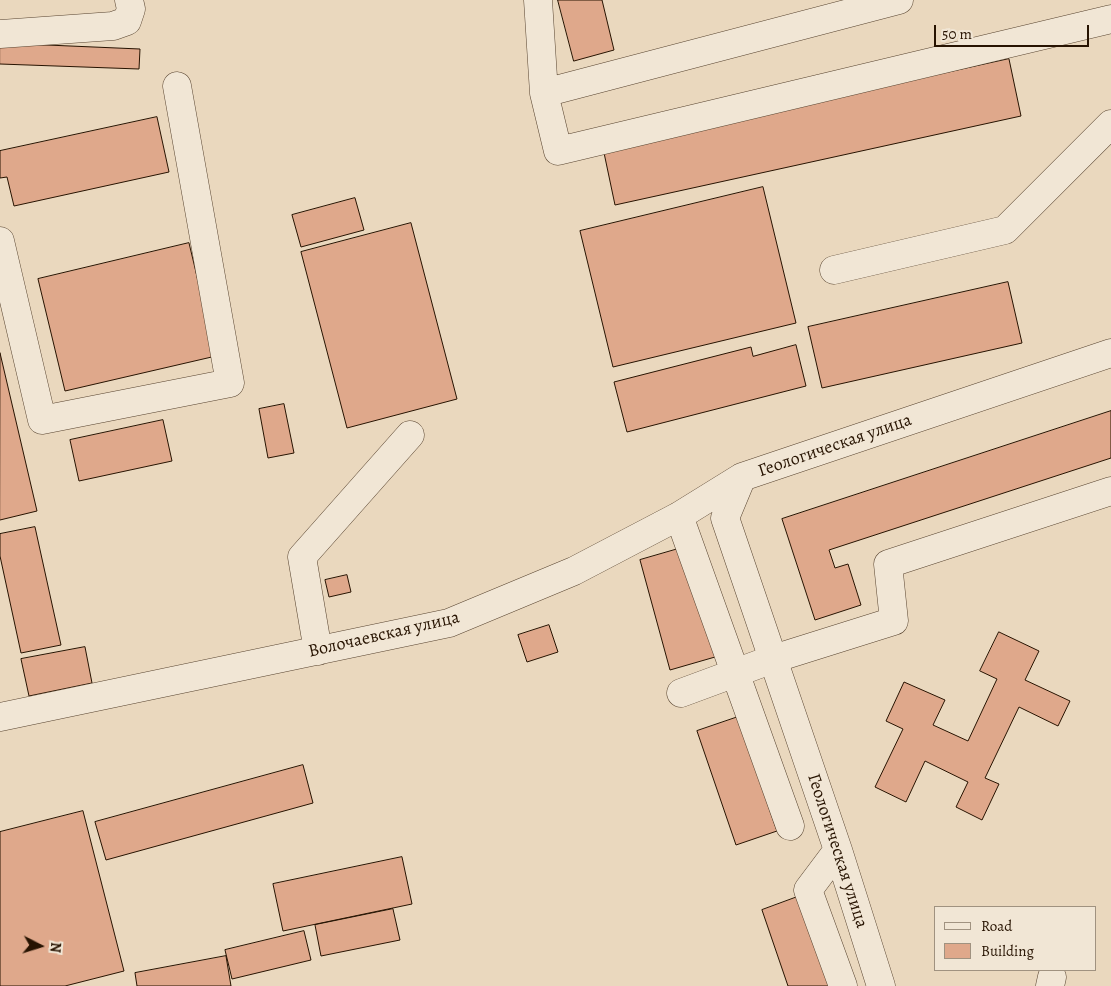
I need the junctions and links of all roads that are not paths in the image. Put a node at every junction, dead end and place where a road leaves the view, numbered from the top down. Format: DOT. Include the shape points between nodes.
graph roads {
  1 [pos="129,0"];
  2 [pos="538,0"];
  3 [pos="899,0"];
  4 [pos="1111,19"];
  5 [pos="0,34"];
  6 [pos="178,86"];
  7 [pos="544,93"];
  8 [pos="1111,124"];
  9 [pos="0,240"];
  10 [pos="834,270"];
  11 [pos="1111,353"];
  12 [pos="410,435"];
  13 [pos="742,477"];
  14 [pos="1111,491"];
  15 [pos="679,516"];
  16 [pos="318,651"];
  17 [pos="774,659"];
  18 [pos="733,674"];
  19 [pos="681,693"];
  20 [pos="0,717"];
  21 [pos="790,826"];
  22 [pos="838,850"];
  23 [pos="843,986"];
  24 [pos="881,986"];
  1 -- 5 [label="street" via="131,9 127,21 113,26"];
  2 -- 7 [label="street"];
  3 -- 7 [label="street"];
  4 -- 7 [label="street" via="558,151"];
  6 -- 9 [label="street" via="230,383 42,420"];
  8 -- 10 [label="street" via="1005,230"];
  11 -- 13 [label="street, Геологическая улица"];
  12 -- 16 [label="street" via="302,557"];
  13 -- 15 [label="street, Волочаевская улица"];
  13 -- 17 [label="street, Геологическая улица" via="725,518"];
  14 -- 17 [label="street" via="888,564 894,621"];
  15 -- 16 [label="street, Волочаевская улица" via="574,572 449,623"];
  15 -- 18 [label="street"];
  16 -- 20 [label="street, Волочаевская улица"];
  17 -- 18 [label="street"];
  17 -- 22 [label="street, Геологическая улица"];
  18 -- 19 [label="street"];
  18 -- 21 [label="street"];
  22 -- 23 [label="street" via="808,890"];
  22 -- 24 [label="street, Геологическая улица"];
}
